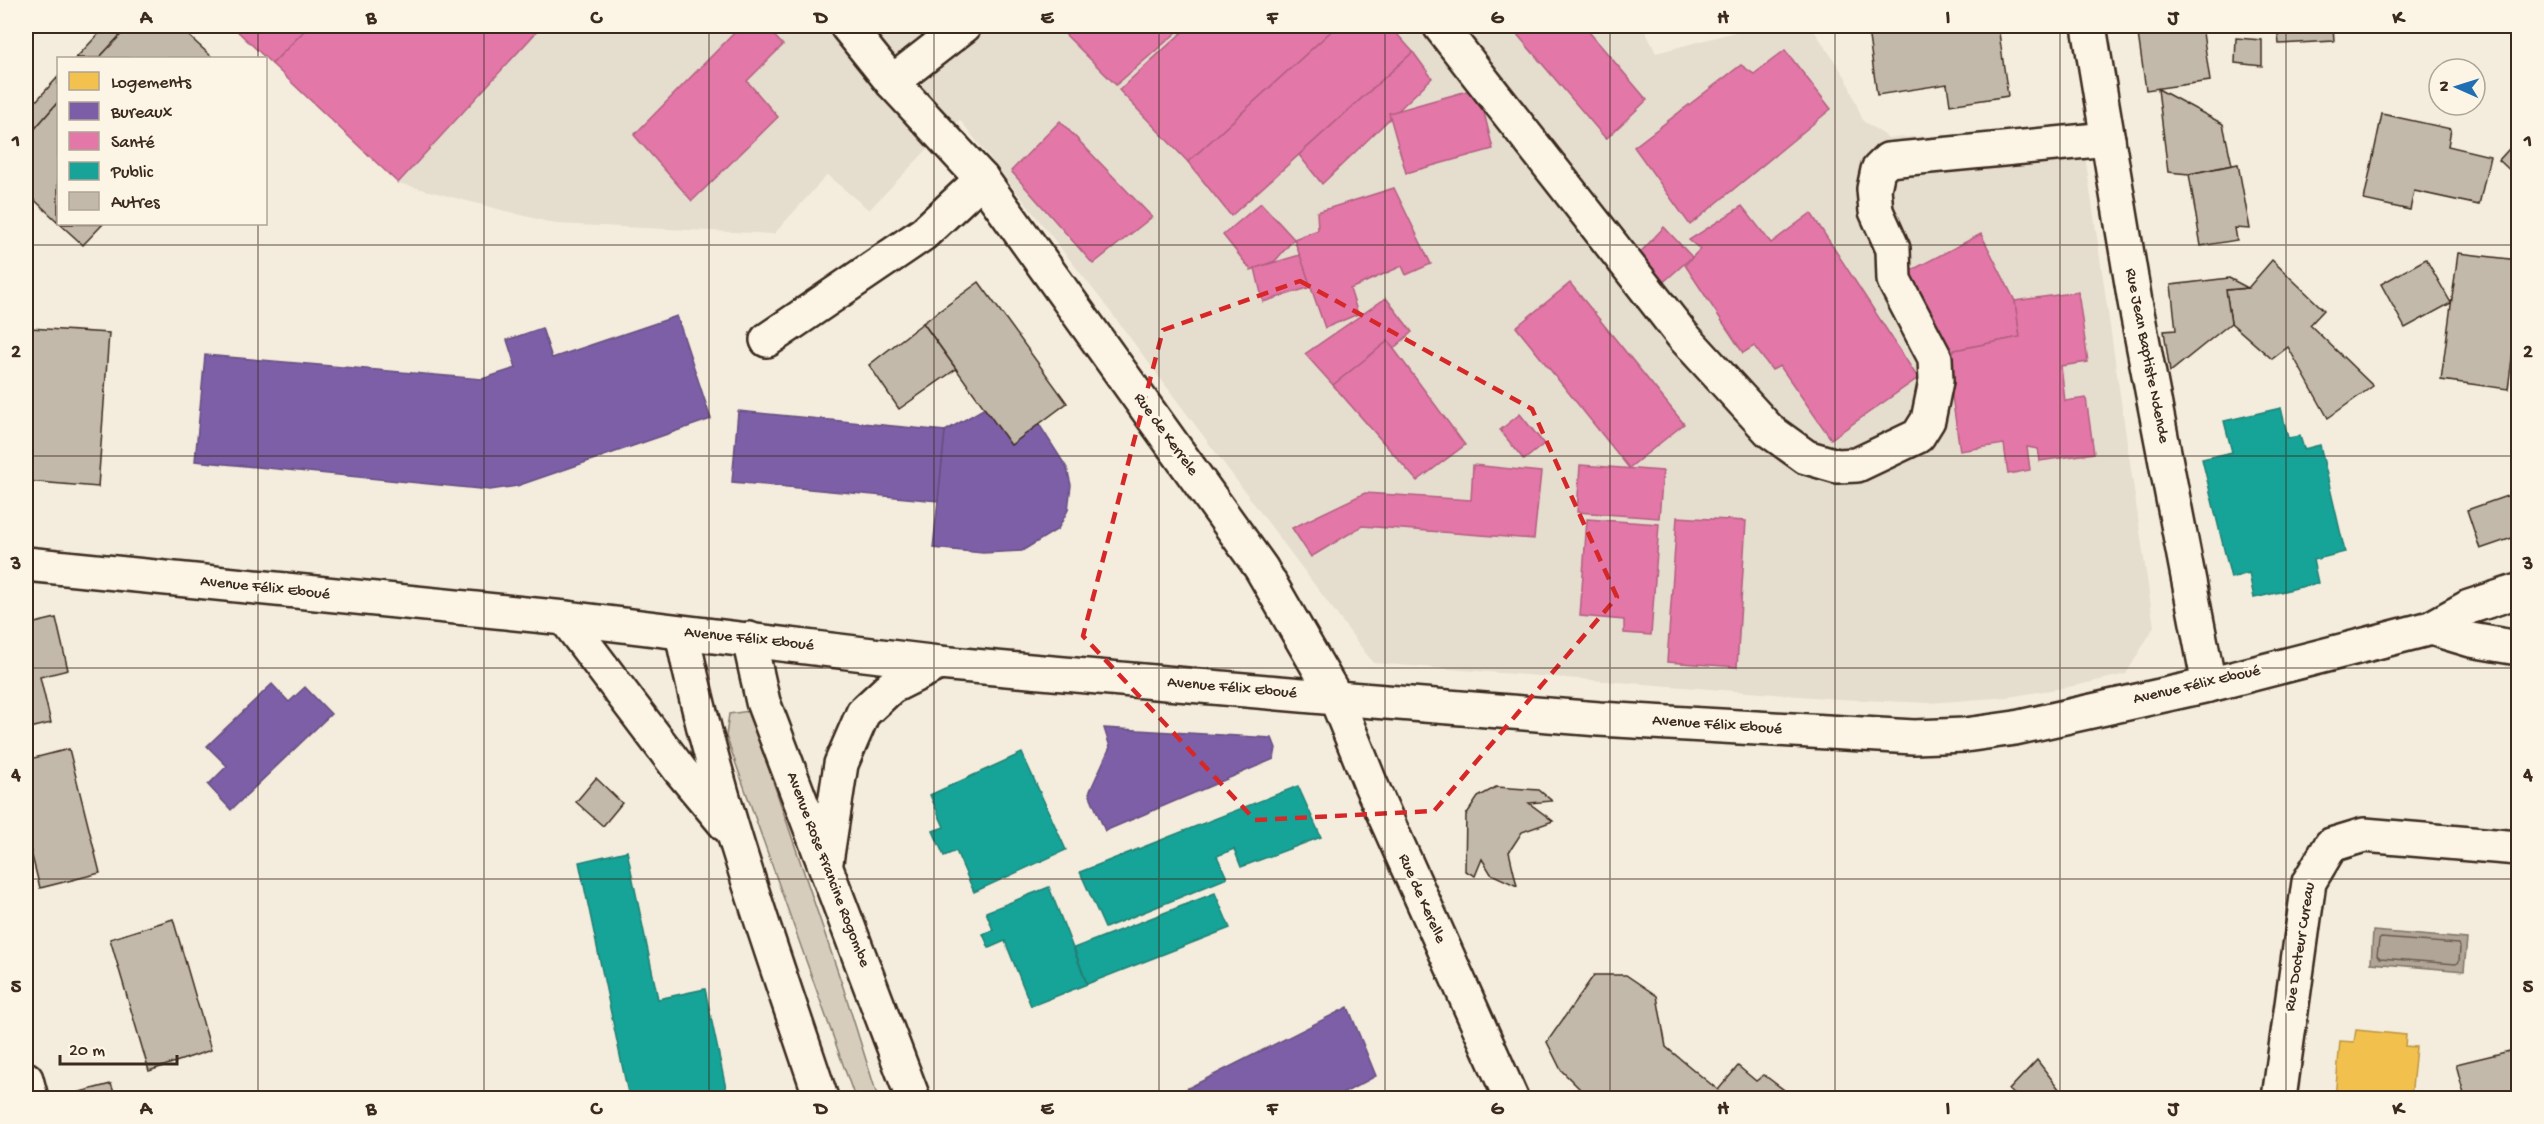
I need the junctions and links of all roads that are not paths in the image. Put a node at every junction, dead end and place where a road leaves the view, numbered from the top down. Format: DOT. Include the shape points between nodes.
graph roads {
  1 [pos="846,26"];
  2 [pos="964,26"];
  3 [pos="1440,26"];
  4 [pos="2089,26"];
  5 [pos="892,82"];
  6 [pos="2108,139"];
  7 [pos="982,179"];
  8 [pos="767,340"];
  9 [pos="26,564"];
  10 [pos="2518,591"];
  11 [pos="565,618"];
  12 [pos="2431,628"];
  13 [pos="682,633"];
  14 [pos="749,639"];
  15 [pos="2518,648"];
  16 [pos="939,663"];
  17 [pos="2209,685"];
  18 [pos="1336,698"];
  19 [pos="733,834"];
  20 [pos="2518,848"];
  21 [pos="826,867"];
  22 [pos="26,1079"];
  23 [pos="31,1098"];
  24 [pos="821,1098"];
  25 [pos="913,1098"];
  26 [pos="1511,1098"];
  27 [pos="2279,1098"];
  1 -- 5 [label="main road, Rue de Kerrele"];
  2 -- 5 [label="main road"];
  3 -- 6 [label="main road" via="1691,345 1770,431 1806,457 1837,466 1857,465 1918,436 1928,420 1936,381 1935,358 1894,280 1893,249 1876,211 1874,189 1878,170 1888,160"];
  4 -- 6 [label="main road, Rue Jean Baptiste Ndende"];
  5 -- 7 [label="main road, Rue de Kerrele"];
  6 -- 17 [label="main road, Rue Jean Baptiste Ndende" via="2134,302"];
  7 -- 8 [label="main road" via="923,234"];
  7 -- 18 [label="main road, Rue de Kerrele" via="1261,568"];
  9 -- 11 [label="main road, Avenue Félix Eboué"];
  10 -- 12 [label="main road, Avenue Félix Eboué" via="2469,607"];
  11 -- 13 [label="main road, Avenue Félix Eboué"];
  11 -- 19 [label="main road"];
  12 -- 15 [label="main road"];
  12 -- 17 [label="main road, Avenue Félix Eboué"];
  13 -- 14 [label="main road, Avenue Félix Eboué"];
  13 -- 19 [label="main road"];
  14 -- 16 [label="main road, Avenue Félix Eboué"];
  14 -- 21 [label="main road, Avenue Rose Francine Rogombe" via="763,702"];
  16 -- 18 [label="main road, Avenue Félix Eboué"];
  16 -- 21 [label="main road" via="891,687 863,713 841,764"];
  17 -- 18 [label="main road, Avenue Félix Eboué" via="2015,728 1914,737 1744,729"];
  18 -- 26 [label="main road, Rue de Kerelle"];
  19 -- 24 [label="main road"];
  20 -- 27 [label="main road, Rue Docteur Cureau" via="2364,835 2331,845 2309,882"];
  21 -- 25 [label="main road, Avenue Rose Francine Rogombe"];
  22 -- 23 [label="main road"];
}
